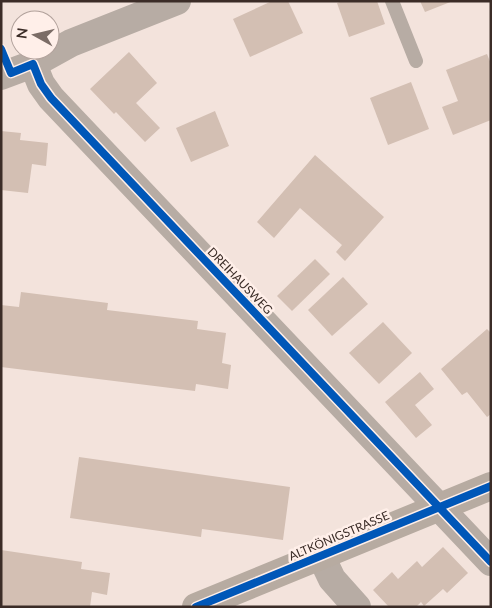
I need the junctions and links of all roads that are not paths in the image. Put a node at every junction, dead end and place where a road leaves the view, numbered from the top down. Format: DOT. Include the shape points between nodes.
graph roads {
  1 [pos="177,1"];
  2 [pos="392,1"];
  3 [pos="416,61"];
  4 [pos="33,64"];
  5 [pos="1,76"];
  6 [pos="491,486"];
  7 [pos="439,508"];
  8 [pos="321,556"];
  9 [pos="491,562"];
  10 [pos="196,607"];
  11 [pos="357,607"];
  1 -- 4 [label="street" via="72,43"];
  2 -- 3 [label="lane"];
  4 -- 5 [label="street"];
  4 -- 7 [label="street, DREIHAUSWEG" via="51,98"];
  6 -- 7 [label="street, ALTKÖNIGSTRASSE"];
  7 -- 8 [label="street, ALTKÖNIGSTRASSE"];
  7 -- 9 [label="street, DREIHAUSWEG"];
  8 -- 10 [label="street, ALTKÖNIGSTRASSE"];
  8 -- 11 [label="street" via="332,579"];
}
